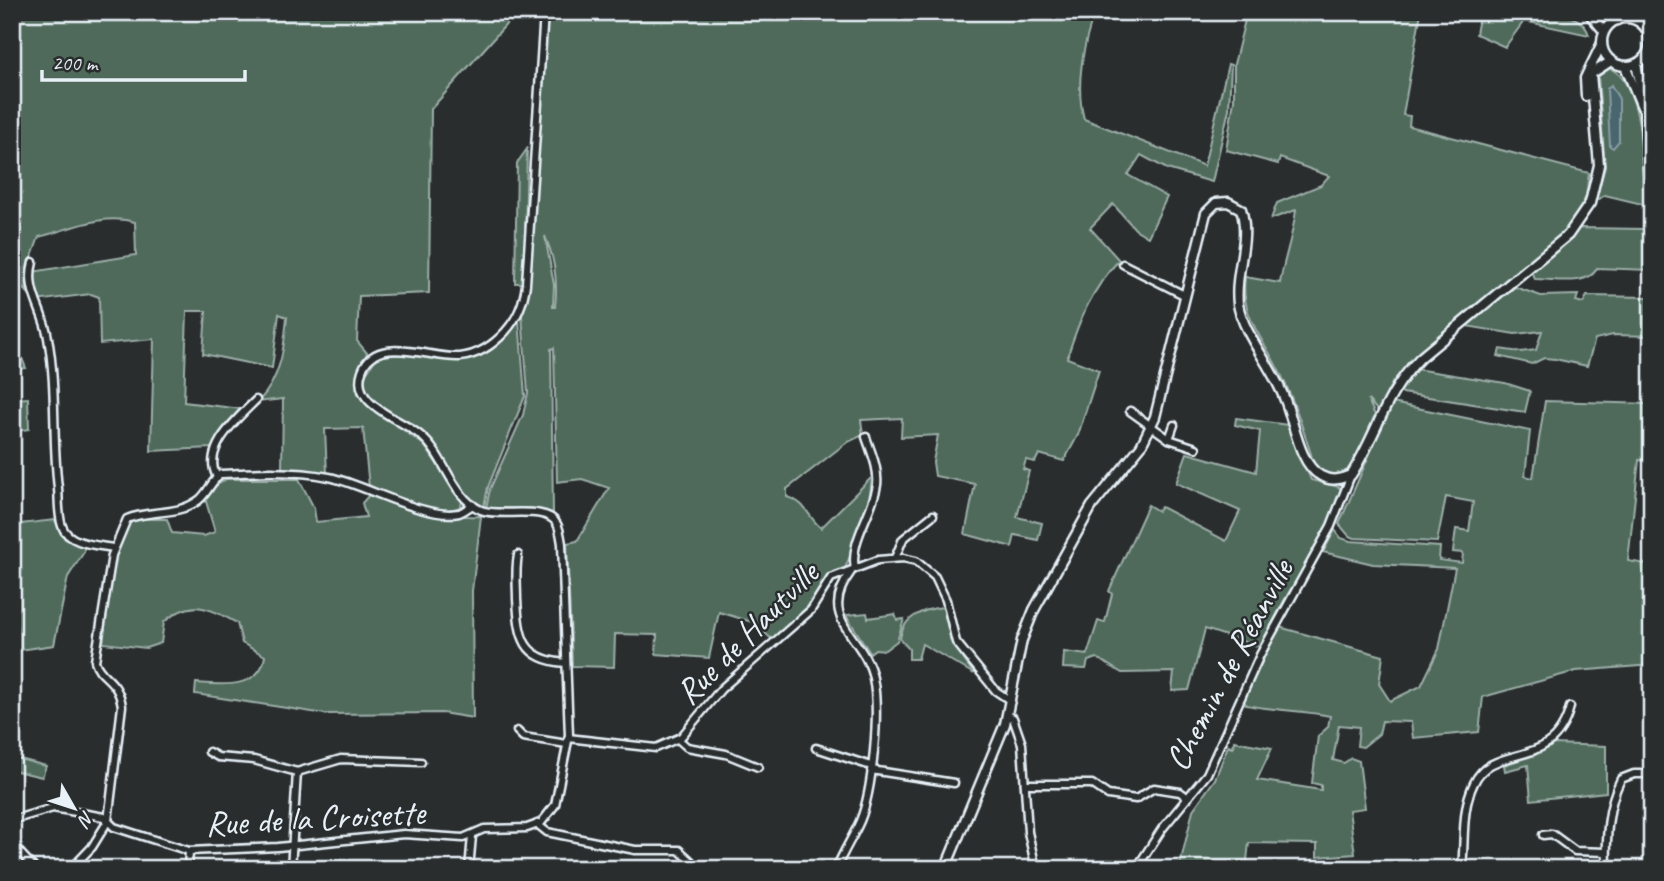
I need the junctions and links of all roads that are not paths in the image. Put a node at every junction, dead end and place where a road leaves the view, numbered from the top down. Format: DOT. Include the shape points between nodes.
graph roads {
  1 [pos="544,12"];
  2 [pos="1588,12"];
  3 [pos="1600,12"];
  4 [pos="1643,12"];
  5 [pos="1624,17"];
  6 [pos="1641,23"];
  7 [pos="1604,31"];
  8 [pos="1651,38"];
  9 [pos="1602,43"];
  10 [pos="1649,56"];
  11 [pos="1611,61"];
  12 [pos="1636,64"];
  13 [pos="1625,66"];
  14 [pos="1645,113"];
  15 [pos="1593,128"];
  16 [pos="1652,226"];
  17 [pos="33,262"];
  18 [pos="1123,264"];
  19 [pos="1184,295"];
  20 [pos="256,400"];
  21 [pos="1130,411"];
  22 [pos="1174,425"];
  23 [pos="1150,428"];
  24 [pos="866,437"];
  25 [pos="1169,439"];
  26 [pos="1196,448"];
  27 [pos="1352,475"];
  28 [pos="217,477"];
  29 [pos="473,505"];
  30 [pos="933,515"];
  31 [pos="113,548"];
  32 [pos="518,555"];
  33 [pos="895,558"];
  34 [pos="854,570"];
  35 [pos="566,663"];
  36 [pos="1012,701"];
  37 [pos="1570,707"];
  38 [pos="1007,715"];
  39 [pos="517,731"];
  40 [pos="678,739"];
  41 [pos="568,741"];
  42 [pos="816,748"];
  43 [pos="209,752"];
  44 [pos="421,762"];
  45 [pos="758,767"];
  46 [pos="871,768"];
  47 [pos="296,772"];
  48 [pos="1652,774"];
  49 [pos="954,783"];
  50 [pos="1025,784"];
  51 [pos="1188,799"];
  52 [pos="12,820"];
  53 [pos="108,821"];
  54 [pos="537,824"];
  55 [pos="1544,835"];
  56 [pos="472,836"];
  57 [pos="12,844"];
  58 [pos="291,845"];
  59 [pos="189,851"];
  60 [pos="1606,852"];
  61 [pos="691,861"];
  62 [pos="35,869"];
  63 [pos="71,869"];
  64 [pos="188,869"];
  65 [pos="291,869"];
  66 [pos="469,869"];
  67 [pos="836,869"];
  68 [pos="945,869"];
  69 [pos="1036,869"];
  70 [pos="1136,869"];
  71 [pos="1462,869"];
  72 [pos="1607,869"];
  1 -- 29 [label="street" via="526,284 519,313 502,336 481,351 458,357 394,349 380,352 363,367 359,381 373,406 423,437"];
  2 -- 7 [label="street"];
  3 -- 5 [label="street"];
  4 -- 6 [label="street"];
  5 -- 6 [label="street"];
  5 -- 7 [label="street"];
  6 -- 8 [label="street"];
  7 -- 9 [label="street"];
  8 -- 10 [label="street"];
  9 -- 11 [label="street"];
  9 -- 15 [label="street" via="1585,78"];
  10 -- 12 [label="street"];
  11 -- 13 [label="street"];
  11 -- 15 [label="street" via="1591,74"];
  12 -- 13 [label="street"];
  12 -- 14 [label="street"];
  13 -- 14 [label="street"];
  14 -- 16 [label="street"];
  15 -- 27 [label="street" via="1599,165 1590,203 1568,235 1401,377"];
  17 -- 31 [label="street" via="32,297 47,332 53,364 61,525 75,540"];
  18 -- 19 [label="street"];
  19 -- 23 [label="street"];
  19 -- 27 [label="street" via="1206,213 1216,203 1228,202 1241,209 1247,227 1238,276 1239,308 1277,379 1307,460 1320,476 1337,480"];
  20 -- 28 [label="street" via="215,450"];
  21 -- 23 [label="street"];
  22 -- 25 [label="street"];
  23 -- 25 [label="street"];
  23 -- 36 [label="street" via="1141,446 1092,506 1034,610 1022,640"];
  24 -- 34 [label="street" via="877,484 855,547"];
  25 -- 26 [label="street"];
  27 -- 51 [label="street, Chemin de Réanville" via="1331,526 1260,655 1207,774"];
  28 -- 29 [label="street" via="295,472 349,483 427,509 459,513"];
  28 -- 31 [label="street" via="199,500 165,515 127,519"];
  29 -- 35 [label="street" via="493,514 536,513 557,524 562,544"];
  30 -- 33 [label="street" via="903,539"];
  31 -- 53 [label="street" via="95,661 114,681 122,706"];
  32 -- 35 [label="street" via="519,635 534,654"];
  33 -- 34 [label="street, Rue de Hautville"];
  33 -- 36 [label="street" via="916,561 935,577 956,642 996,691"];
  34 -- 40 [label="street, Rue de Hautville" via="831,578 811,610 721,689"];
  34 -- 46 [label="street" via="839,597 838,614 874,679"];
  35 -- 41 [label="street"];
  36 -- 38 [label="street"];
  37 -- 71 [label="street" via="1566,722 1551,742 1479,774 1466,807"];
  38 -- 50 [label="street" via="1013,718 1022,744"];
  38 -- 68 [label="street"];
  39 -- 41 [label="street, Rue de Hautville" via="523,737"];
  40 -- 41 [label="street, Rue de Hautville" via="656,748"];
  40 -- 45 [label="street" via="687,747 726,754"];
  41 -- 54 [label="street" via="555,805"];
  42 -- 46 [label="street"];
  43 -- 47 [label="street"];
  44 -- 47 [label="street" via="341,759"];
  46 -- 49 [label="street"];
  46 -- 67 [label="street" via="860,821"];
  47 -- 58 [label="street"];
  48 -- 60 [label="street" via="1621,779"];
  50 -- 51 [label="street" via="1092,784 1108,795 1136,799 1154,788 1180,792"];
  50 -- 69 [label="street"];
  51 -- 70 [label="street, Chemin de Réanville"];
  52 -- 53 [label="street, Rue de la Croisette" via="53,808"];
  53 -- 59 [label="street, Rue de la Croisette" via="114,827"];
  53 -- 63 [label="street" via="92,848"];
  54 -- 56 [label="street, Rue de la Croisette" via="494,827"];
  54 -- 61 [label="street" via="547,832 635,850 680,850"];
  55 -- 60 [label="street" via="1552,834 1575,851"];
  56 -- 58 [label="street, Rue de la Croisette" via="404,834"];
  56 -- 66 [label="street"];
  57 -- 62 [label="street"];
  58 -- 59 [label="street, Rue de la Croisette"];
  58 -- 65 [label="street"];
  59 -- 64 [label="street"];
  60 -- 72 [label="street"];
}
